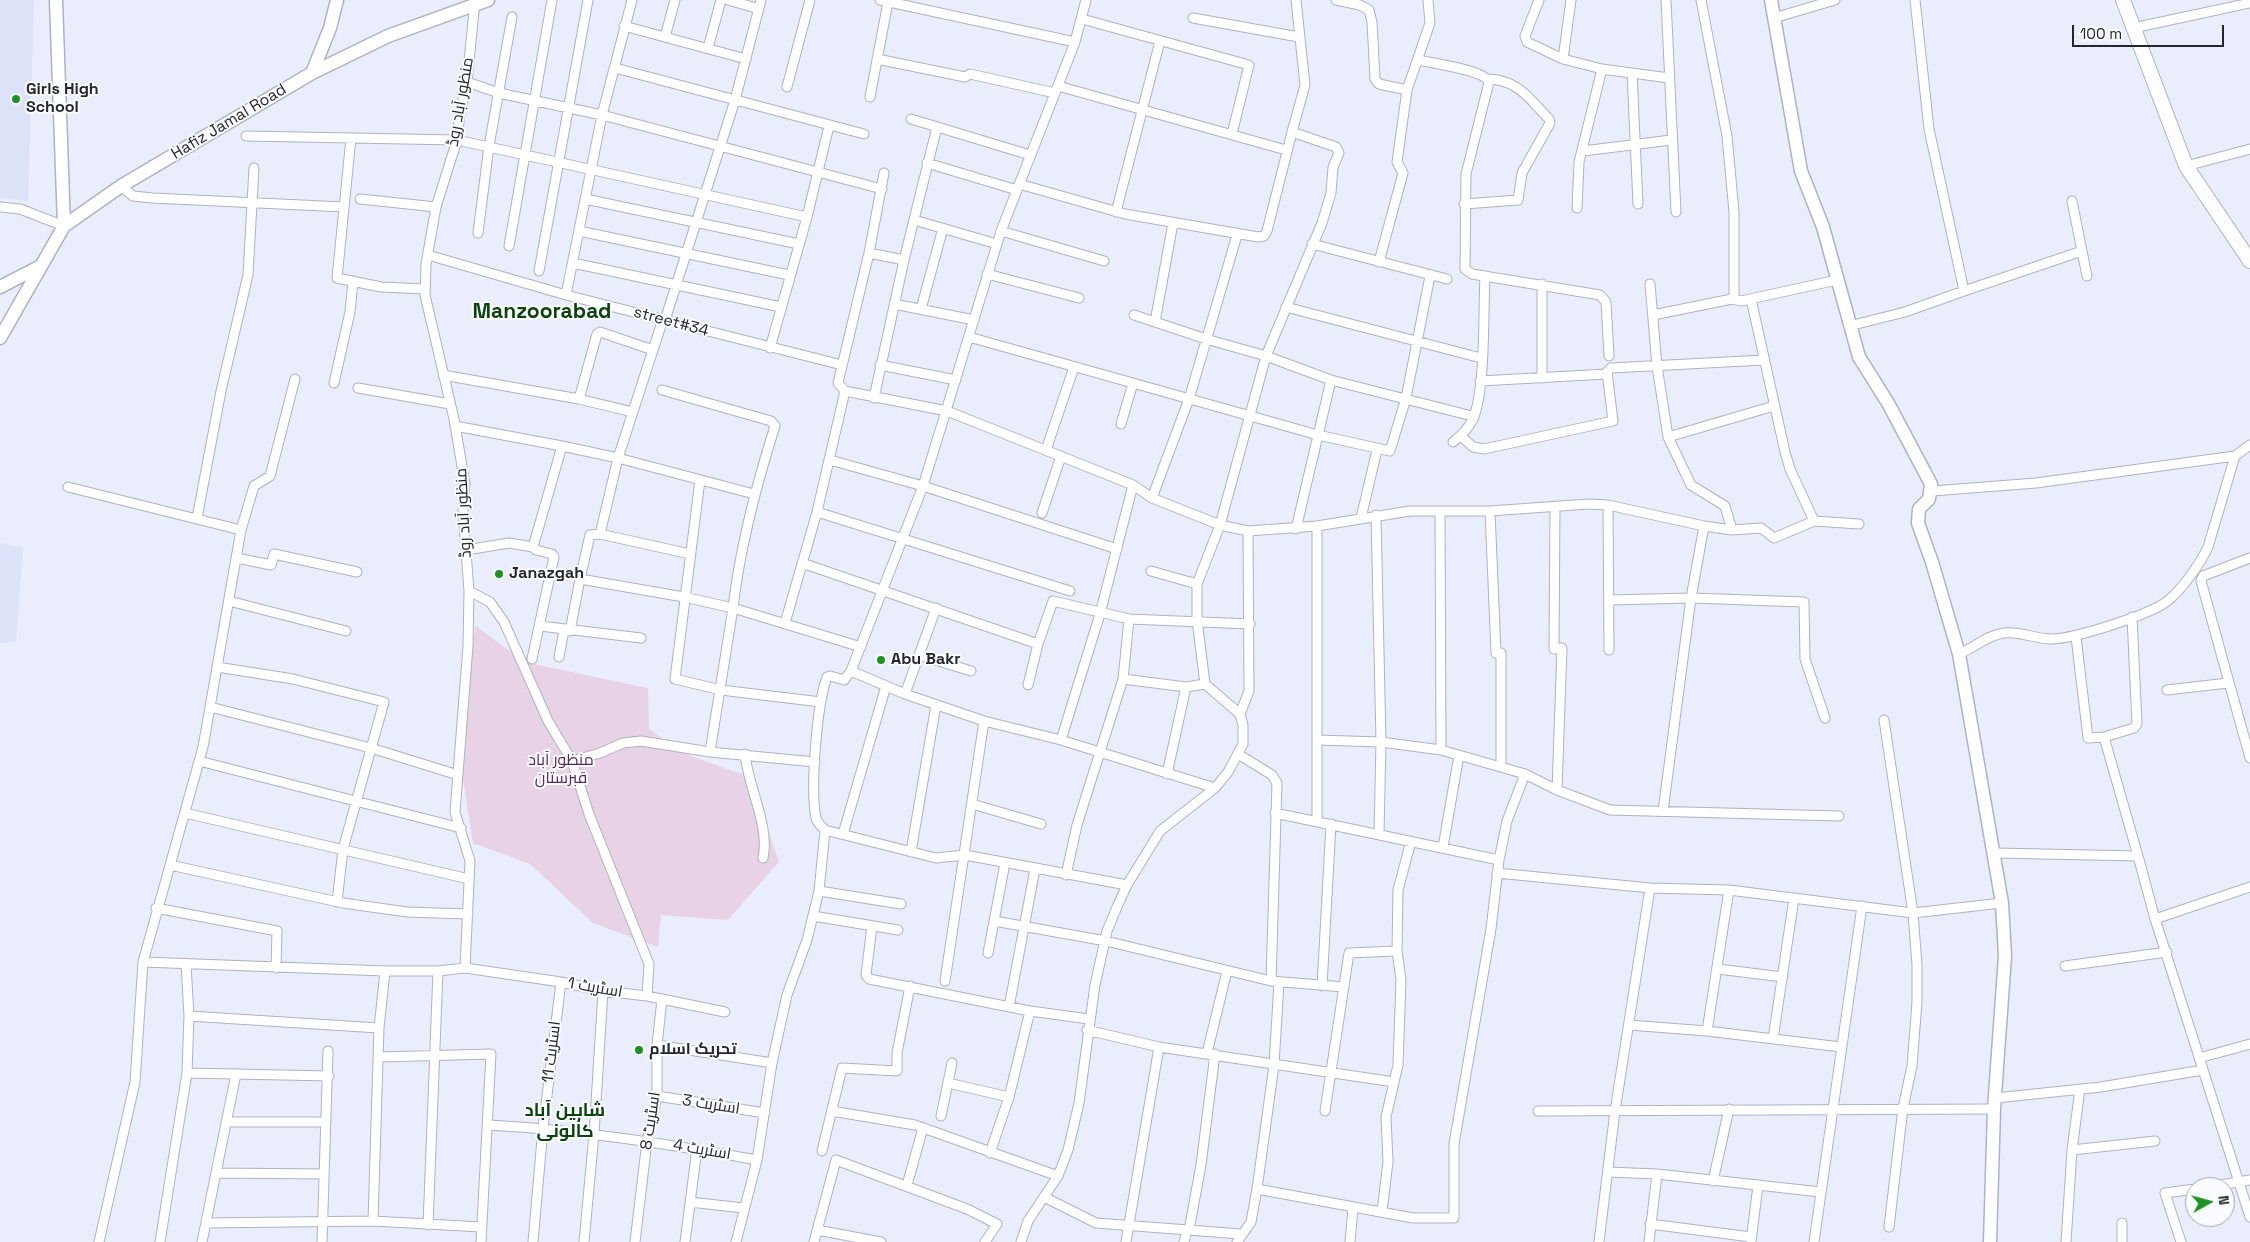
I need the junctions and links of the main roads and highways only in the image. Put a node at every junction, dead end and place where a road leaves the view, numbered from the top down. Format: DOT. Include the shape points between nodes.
graph roads {
  1 [pos="2123,0"];
  2 [pos="2250,260"];
  1 -- 2 [label="main road" via="2186,166"];
}
